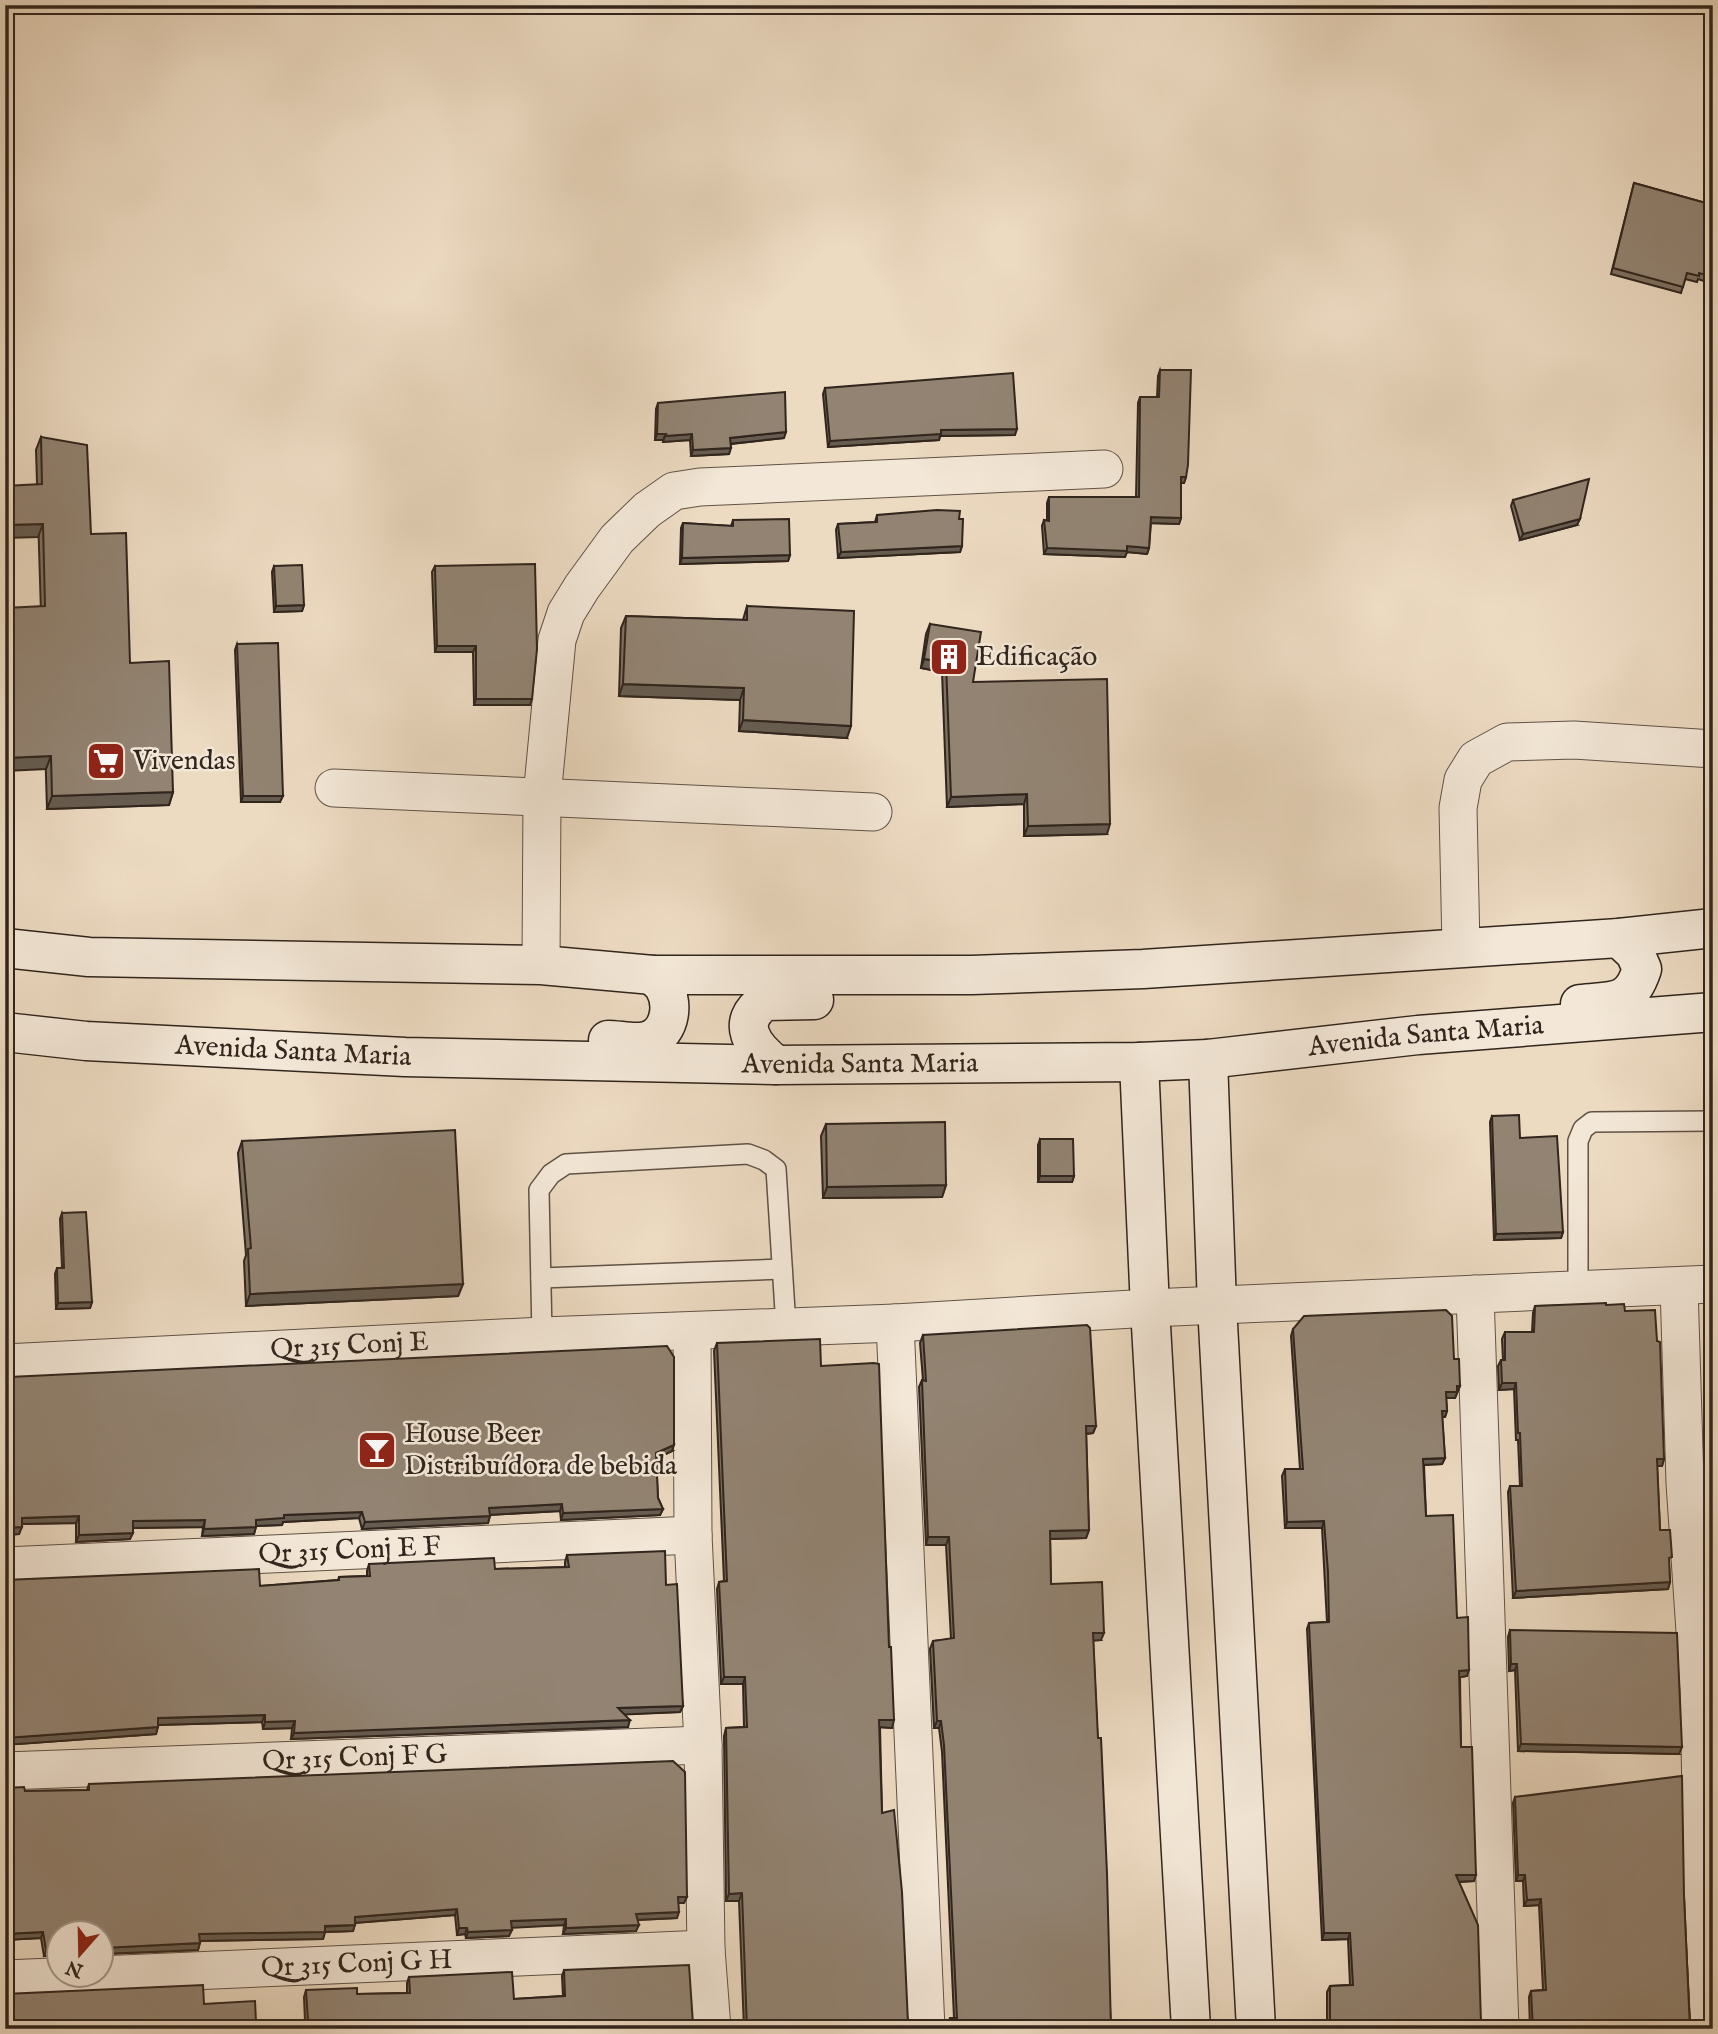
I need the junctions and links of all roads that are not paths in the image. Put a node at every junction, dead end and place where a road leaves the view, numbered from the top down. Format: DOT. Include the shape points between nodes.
graph roads {
  1 [pos="1104,469"];
  2 [pos="1713,749"];
  3 [pos="334,788"];
  4 [pos="542,797"];
  5 [pos="873,812"];
  6 [pos="1713,928"];
  7 [pos="1619,937"];
  8 [pos="5,948"];
  9 [pos="1461,948"];
  10 [pos="541,965"];
  11 [pos="653,975"];
  12 [pos="972,975"];
  13 [pos="1713,1012"];
  14 [pos="5,1032"];
  15 [pos="1418,1035"];
  16 [pos="405,1057"];
  17 [pos="1209,1059"];
  18 [pos="1139,1062"];
  19 [pos="776,1065"];
  20 [pos="1713,1121"];
  21 [pos="782,1269"];
  22 [pos="541,1278"];
  23 [pos="1696,1285"];
  24 [pos="1578,1290"];
  25 [pos="1475,1294"];
  26 [pos="1217,1305"];
  27 [pos="1150,1308"];
  28 [pos="895,1323"];
  29 [pos="786,1327"];
  30 [pos="692,1332"];
  31 [pos="542,1336"];
  32 [pos="5,1363"];
  33 [pos="1699,1482"];
  34 [pos="693,1535"];
  35 [pos="5,1566"];
  36 [pos="1706,1691"];
  37 [pos="703,1745"];
  38 [pos="5,1771"];
  39 [pos="1708,1901"];
  40 [pos="706,1949"];
  41 [pos="5,1979"];
  42 [pos="712,2029"];
  43 [pos="926,2029"];
  44 [pos="1191,2029"];
  45 [pos="1256,2029"];
  46 [pos="1500,2029"];
  47 [pos="1710,2029"];
  1 -- 4 [label="street" via="674,491 647,509 617,539 566,613 557,640"];
  2 -- 9 [label="street" via="1574,740 1507,742 1476,760 1463,780 1458,808"];
  3 -- 4 [label="street"];
  4 -- 5 [label="street"];
  4 -- 10 [label="street"];
  6 -- 7 [label="main road"];
  7 -- 9 [label="main road"];
  7 -- 15 [label="main road" via="1635,953 1642,969 1636,986 1623,999 1468,1016"];
  8 -- 10 [label="main road" via="89,957"];
  9 -- 12 [label="main road"];
  10 -- 11 [label="main road"];
  11 -- 12 [label="main road"];
  11 -- 16 [label="main road" via="670,1002 669,1017 656,1037 645,1042 503,1034"];
  12 -- 19 [label="main road" via="914,999 765,1000 753,1013 748,1030"];
  13 -- 15 [label="main road, Avenida Santa Maria"];
  14 -- 16 [label="main road, Avenida Santa Maria" via="86,1041"];
  15 -- 17 [label="main road, Avenida Santa Maria"];
  16 -- 19 [label="main road, Avenida Santa Maria"];
  17 -- 18 [label="main road, Avenida Santa Maria"];
  17 -- 26 [label="main road"];
  18 -- 19 [label="main road, Avenida Santa Maria"];
  18 -- 27 [label="main road"];
  20 -- 24 [label="lane" via="1592,1122 1583,1129 1578,1141"];
  21 -- 22 [label="lane"];
  21 -- 22 [label="lane" via="776,1170 748,1154 566,1164 539,1190"];
  21 -- 29 [label="lane"];
  22 -- 31 [label="lane"];
  23 -- 24 [label="street, Qr 315 Conj E"];
  23 -- 33 [label="street"];
  24 -- 25 [label="street, Qr 315 Conj E"];
  25 -- 26 [label="street, Qr 315 Conj E"];
  25 -- 46 [label="street"];
  26 -- 27 [label="street, Qr 315 Conj E"];
  26 -- 45 [label="main road"];
  27 -- 28 [label="street, Qr 315 Conj E"];
  27 -- 44 [label="main road"];
  28 -- 29 [label="street, Qr 315 Conj E"];
  28 -- 43 [label="street"];
  29 -- 30 [label="street, Qr 315 Conj E"];
  30 -- 31 [label="street, Qr 315 Conj E"];
  30 -- 34 [label="street"];
  31 -- 32 [label="street, Qr 315 Conj E"];
  33 -- 36 [label="street"];
  34 -- 35 [label="street, Qr 315 Conj E F"];
  34 -- 37 [label="street"];
  36 -- 39 [label="street"];
  37 -- 38 [label="street, Qr 315 Conj F G"];
  37 -- 40 [label="street"];
  39 -- 47 [label="street"];
  40 -- 41 [label="street, Qr 315 Conj G H"];
  40 -- 42 [label="street"];
}
